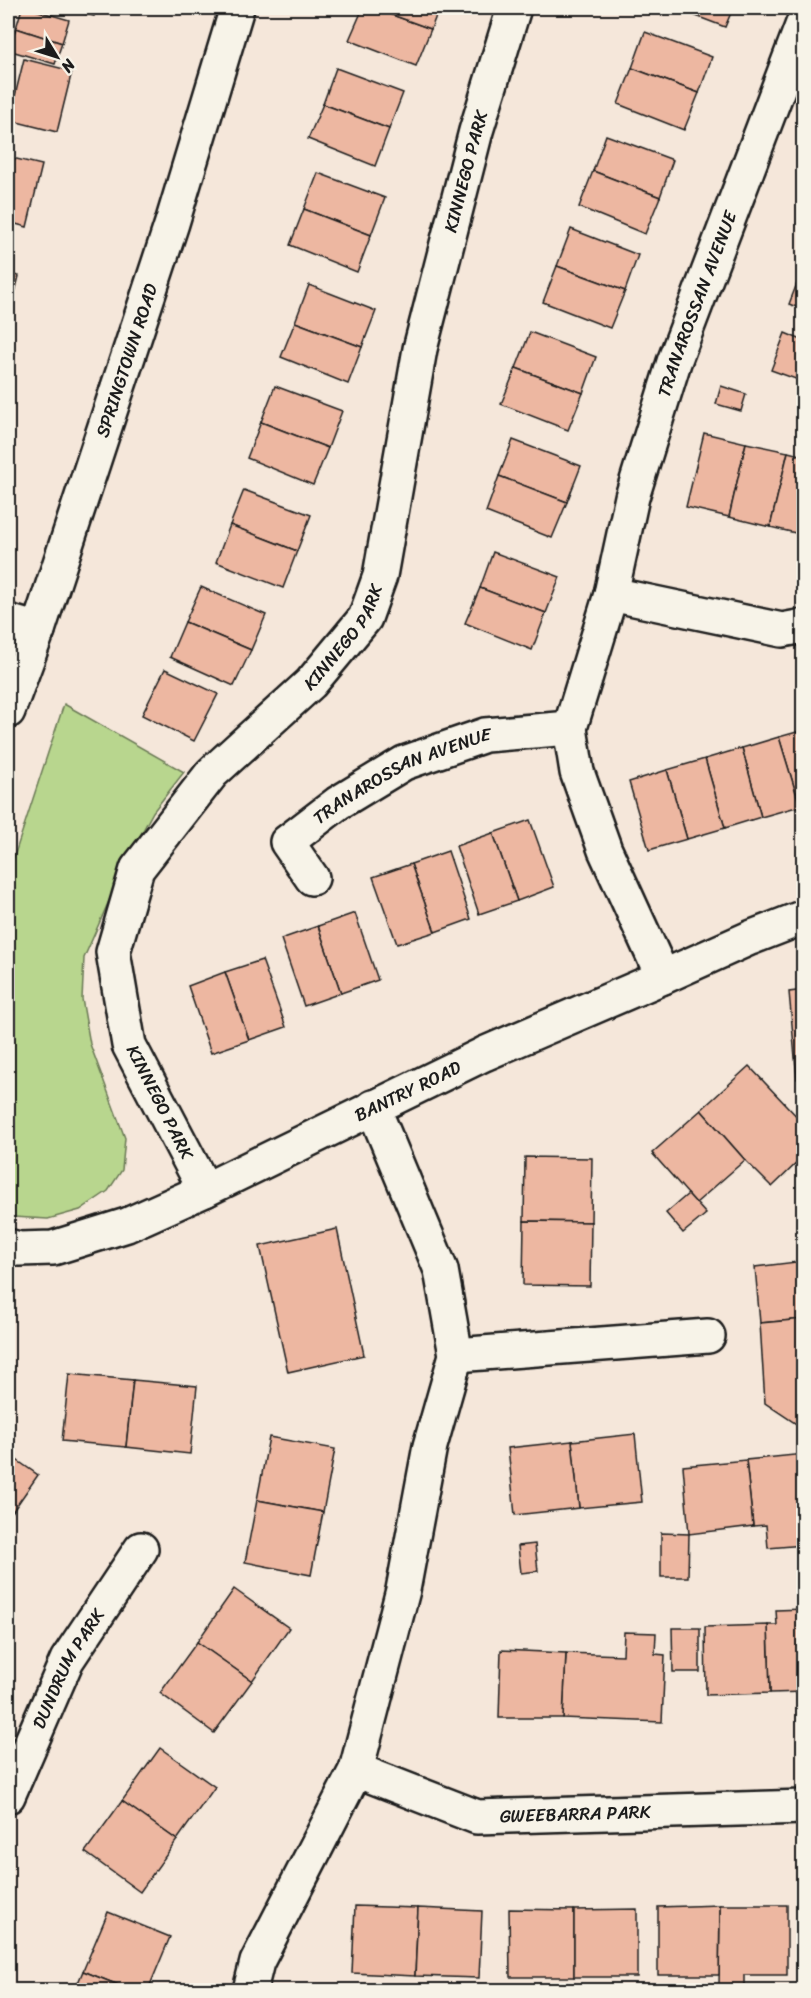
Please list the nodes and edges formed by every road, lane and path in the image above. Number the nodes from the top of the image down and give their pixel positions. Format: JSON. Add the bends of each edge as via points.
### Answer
{"nodes":[{"id":1,"x":237,"y":8,"type":"edge"},
{"id":2,"x":514,"y":8,"type":"edge"},
{"id":3,"x":804,"y":21,"type":"edge"},
{"id":4,"x":611,"y":594,"type":"junction"},
{"id":5,"x":22,"y":625,"type":"edge"},
{"id":6,"x":804,"y":626,"type":"edge"},
{"id":7,"x":8,"y":711,"type":"edge"},
{"id":8,"x":570,"y":728,"type":"junction"},
{"id":9,"x":312,"y":878,"type":"dead end"},
{"id":10,"x":804,"y":917,"type":"edge"},
{"id":11,"x":663,"y":977,"type":"junction"},
{"id":12,"x":373,"y":1107,"type":"junction"},
{"id":13,"x":205,"y":1190,"type":"junction"},
{"id":14,"x":8,"y":1246,"type":"edge"},
{"id":15,"x":708,"y":1336,"type":"dead end"},
{"id":16,"x":456,"y":1355,"type":"junction"},
{"id":17,"x":141,"y":1549,"type":"dead end"},
{"id":18,"x":356,"y":1770,"type":"junction"},
{"id":19,"x":8,"y":1796,"type":"edge"},
{"id":20,"x":804,"y":1807,"type":"edge"},
{"id":21,"x":250,"y":1990,"type":"edge"}],
"edges":[{"from":1,"to":5,"type":"street","name":"SPRINGTOWN ROAD","via":[[172,223]]},
{"from":2,"to":13,"type":"street","name":"KINNEGO PARK","via":[[476,131],[420,349],[380,576],[365,618],[311,683],[212,773],[137,869],[113,952],[129,1045]]},
{"from":3,"to":4,"type":"street","name":"TRANAROSSAN AVENUE","via":[[674,362],[632,497]]},
{"from":4,"to":6,"type":"street","via":[[782,630]]},
{"from":4,"to":8,"type":"street","name":"TRANAROSSAN AVENUE"},
{"from":5,"to":7,"type":"street","name":"SPRINGTOWN ROAD"},
{"from":8,"to":9,"type":"street","name":"TRANAROSSAN AVENUE","via":[[485,735],[404,763],[338,803],[287,842]]},
{"from":8,"to":11,"type":"street","name":"TRANAROSSAN AVENUE","via":[[577,772],[605,850]]},
{"from":10,"to":11,"type":"street","name":"BANTRY ROAD"},
{"from":11,"to":12,"type":"street","name":"BANTRY ROAD"},
{"from":12,"to":13,"type":"street","name":"BANTRY ROAD"},
{"from":12,"to":16,"type":"street","via":[[441,1270]]},
{"from":13,"to":14,"type":"street","name":"BANTRY ROAD","via":[[127,1225],[53,1248]]},
{"from":15,"to":16,"type":"street"},
{"from":16,"to":18,"type":"street","via":[[430,1446],[403,1590]]},
{"from":17,"to":19,"type":"street","name":"DUNDRUM PARK","via":[[67,1660]]},
{"from":18,"to":20,"type":"street","name":"GWEEBARRA PARK","via":[[477,1817]]},
{"from":18,"to":21,"type":"street","via":[[257,1962]]}]}
